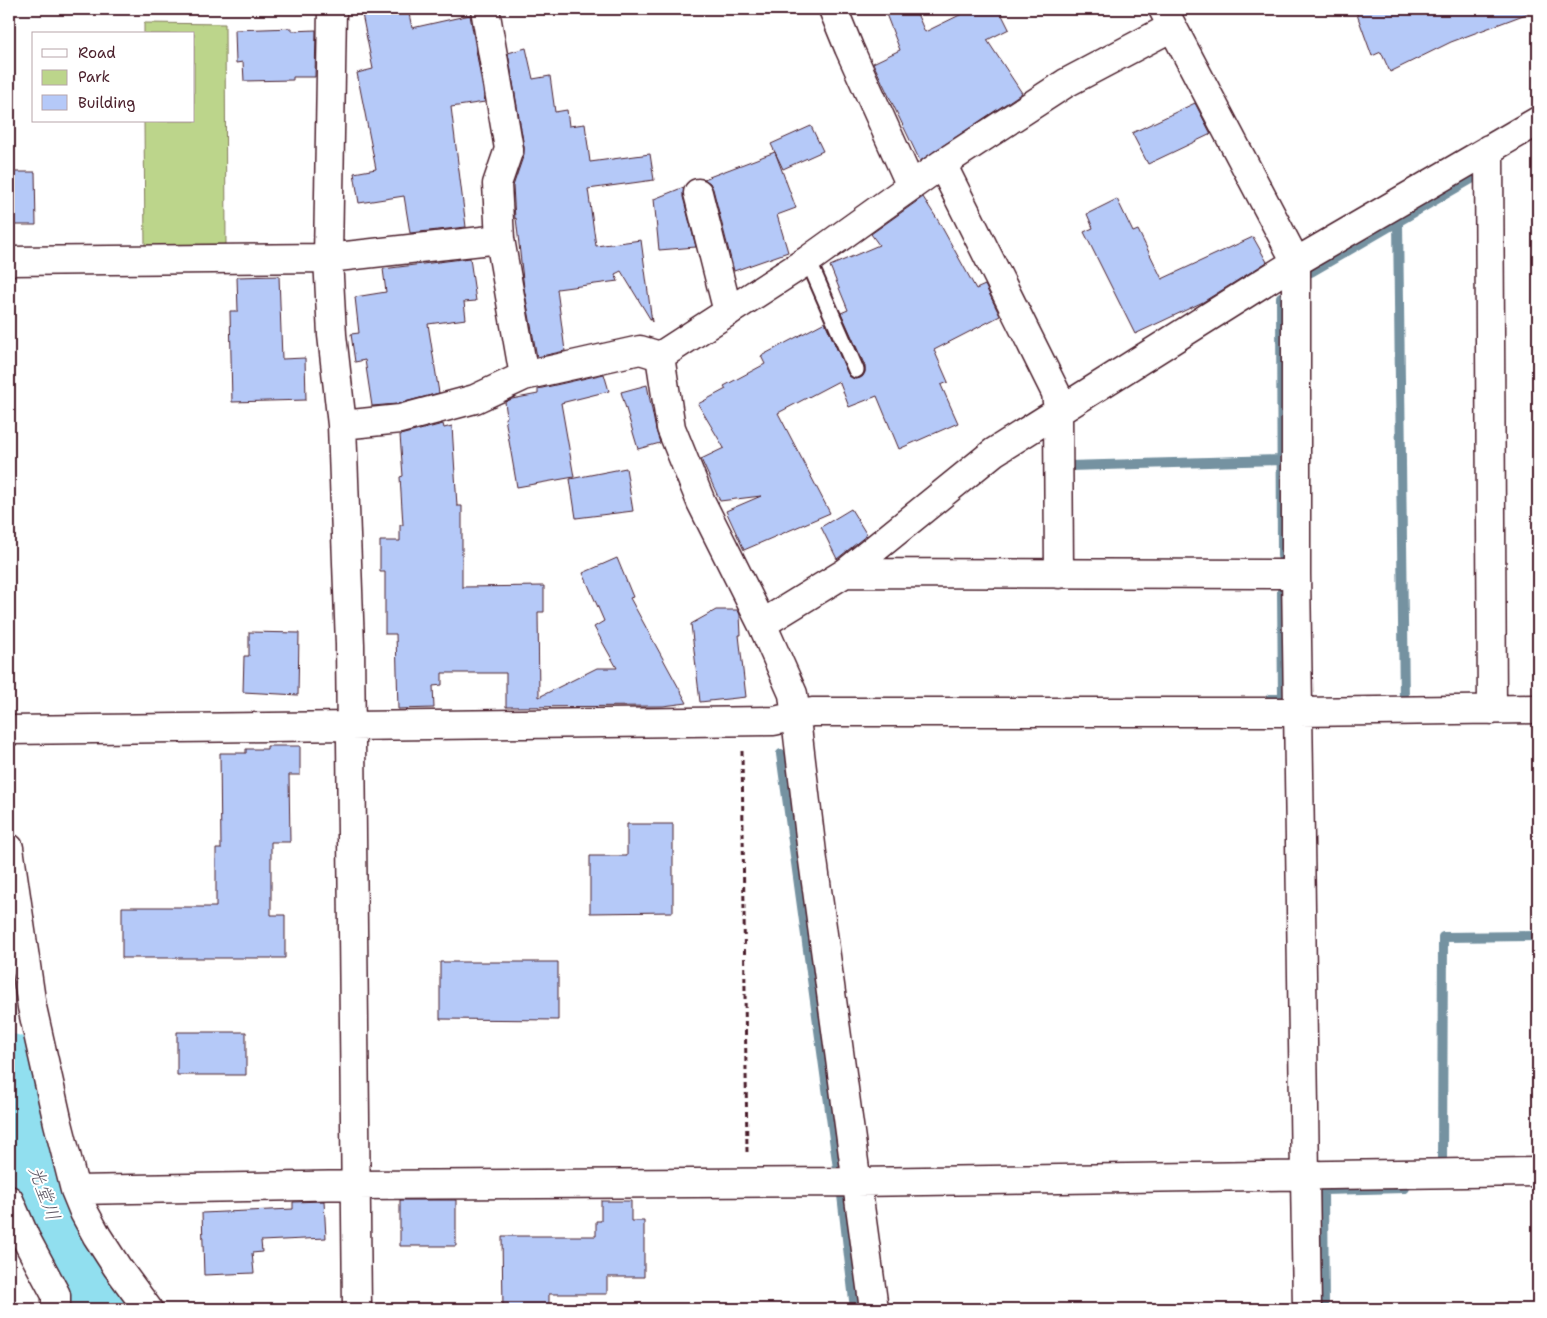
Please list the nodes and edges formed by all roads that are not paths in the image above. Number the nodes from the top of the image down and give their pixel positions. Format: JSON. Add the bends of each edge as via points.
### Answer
{"nodes":[{"id":1,"x":332,"y":9,"type":"edge"},
{"id":2,"x":485,"y":9,"type":"edge"},
{"id":3,"x":833,"y":9,"type":"edge"},
{"id":4,"x":1168,"y":18,"type":"edge"},
{"id":5,"x":1538,"y":121,"type":"edge"},
{"id":6,"x":1489,"y":149,"type":"junction"},
{"id":7,"x":942,"y":164,"type":"junction"},
{"id":8,"x":911,"y":186,"type":"junction"},
{"id":9,"x":698,"y":192,"type":"dead end"},
{"id":10,"x":500,"y":239,"type":"junction"},
{"id":11,"x":328,"y":258,"type":"junction"},
{"id":12,"x":808,"y":260,"type":"junction"},
{"id":13,"x":9,"y":261,"type":"edge"},
{"id":14,"x":1296,"y":262,"type":"junction"},
{"id":15,"x":728,"y":312,"type":"junction"},
{"id":16,"x":660,"y":356,"type":"junction"},
{"id":17,"x":856,"y":370,"type":"dead end"},
{"id":18,"x":524,"y":376,"type":"junction"},
{"id":19,"x":1058,"y":411,"type":"junction"},
{"id":20,"x":342,"y":425,"type":"junction"},
{"id":21,"x":845,"y":572,"type":"junction"},
{"id":22,"x":1059,"y":574,"type":"junction"},
{"id":23,"x":1296,"y":574,"type":"junction"},
{"id":24,"x":762,"y":624,"type":"junction"},
{"id":25,"x":1538,"y":709,"type":"edge"},
{"id":26,"x":1492,"y":710,"type":"junction"},
{"id":27,"x":1299,"y":712,"type":"junction"},
{"id":28,"x":796,"y":716,"type":"junction"},
{"id":29,"x":352,"y":727,"type":"junction"},
{"id":30,"x":9,"y":730,"type":"edge"},
{"id":31,"x":9,"y":848,"type":"edge"},
{"id":32,"x":1538,"y":1172,"type":"edge"},
{"id":33,"x":1306,"y":1175,"type":"junction"},
{"id":34,"x":857,"y":1182,"type":"junction"},
{"id":35,"x":356,"y":1185,"type":"junction"},
{"id":36,"x":76,"y":1190,"type":"junction"},
{"id":37,"x":9,"y":1200,"type":"edge"},
{"id":38,"x":60,"y":1305,"type":"edge"},
{"id":39,"x":148,"y":1309,"type":"edge"},
{"id":40,"x":357,"y":1309,"type":"edge"},
{"id":41,"x":874,"y":1309,"type":"edge"},
{"id":42,"x":1307,"y":1309,"type":"edge"}],
"edges":[{"from":1,"to":11,"type":"street"},
{"from":2,"to":10,"type":"street","via":[[509,149],[498,184]]},
{"from":3,"to":8,"type":"street"},
{"from":4,"to":7,"type":"street"},
{"from":4,"to":14,"type":"street"},
{"from":5,"to":6,"type":"street"},
{"from":6,"to":14,"type":"street"},
{"from":6,"to":26,"type":"street"},
{"from":7,"to":8,"type":"street"},
{"from":7,"to":19,"type":"street","via":[[1056,393]]},
{"from":8,"to":12,"type":"street"},
{"from":9,"to":15,"type":"street"},
{"from":10,"to":11,"type":"street"},
{"from":10,"to":18,"type":"street"},
{"from":11,"to":13,"type":"street"},
{"from":11,"to":20,"type":"street"},
{"from":12,"to":15,"type":"street"},
{"from":12,"to":17,"type":"lane"},
{"from":14,"to":19,"type":"street"},
{"from":14,"to":23,"type":"street"},
{"from":15,"to":16,"type":"street"},
{"from":16,"to":18,"type":"street","via":[[640,350]]},
{"from":16,"to":24,"type":"street","via":[[671,428],[701,502]]},
{"from":18,"to":20,"type":"street","via":[[475,399],[400,419]]},
{"from":19,"to":21,"type":"street","via":[[994,452]]},
{"from":19,"to":22,"type":"street"},
{"from":20,"to":29,"type":"street"},
{"from":21,"to":22,"type":"street"},
{"from":21,"to":24,"type":"street"},
{"from":22,"to":23,"type":"street"},
{"from":23,"to":27,"type":"street"},
{"from":24,"to":28,"type":"street","via":[[793,694]]},
{"from":25,"to":26,"type":"street"},
{"from":26,"to":27,"type":"street"},
{"from":27,"to":28,"type":"street","via":[[812,712]]},
{"from":27,"to":33,"type":"street"},
{"from":28,"to":29,"type":"street","via":[[774,721]]},
{"from":28,"to":34,"type":"street"},
{"from":29,"to":30,"type":"street"},
{"from":29,"to":35,"type":"street"},
{"from":31,"to":36,"type":"street","via":[[32,1007]]},
{"from":32,"to":33,"type":"street"},
{"from":33,"to":34,"type":"street"},
{"from":33,"to":42,"type":"street"},
{"from":34,"to":35,"type":"street"},
{"from":34,"to":41,"type":"street"},
{"from":35,"to":36,"type":"street"},
{"from":35,"to":40,"type":"street"},
{"from":36,"to":39,"type":"street","via":[[97,1236]]},
{"from":37,"to":38,"type":"street"}]}
